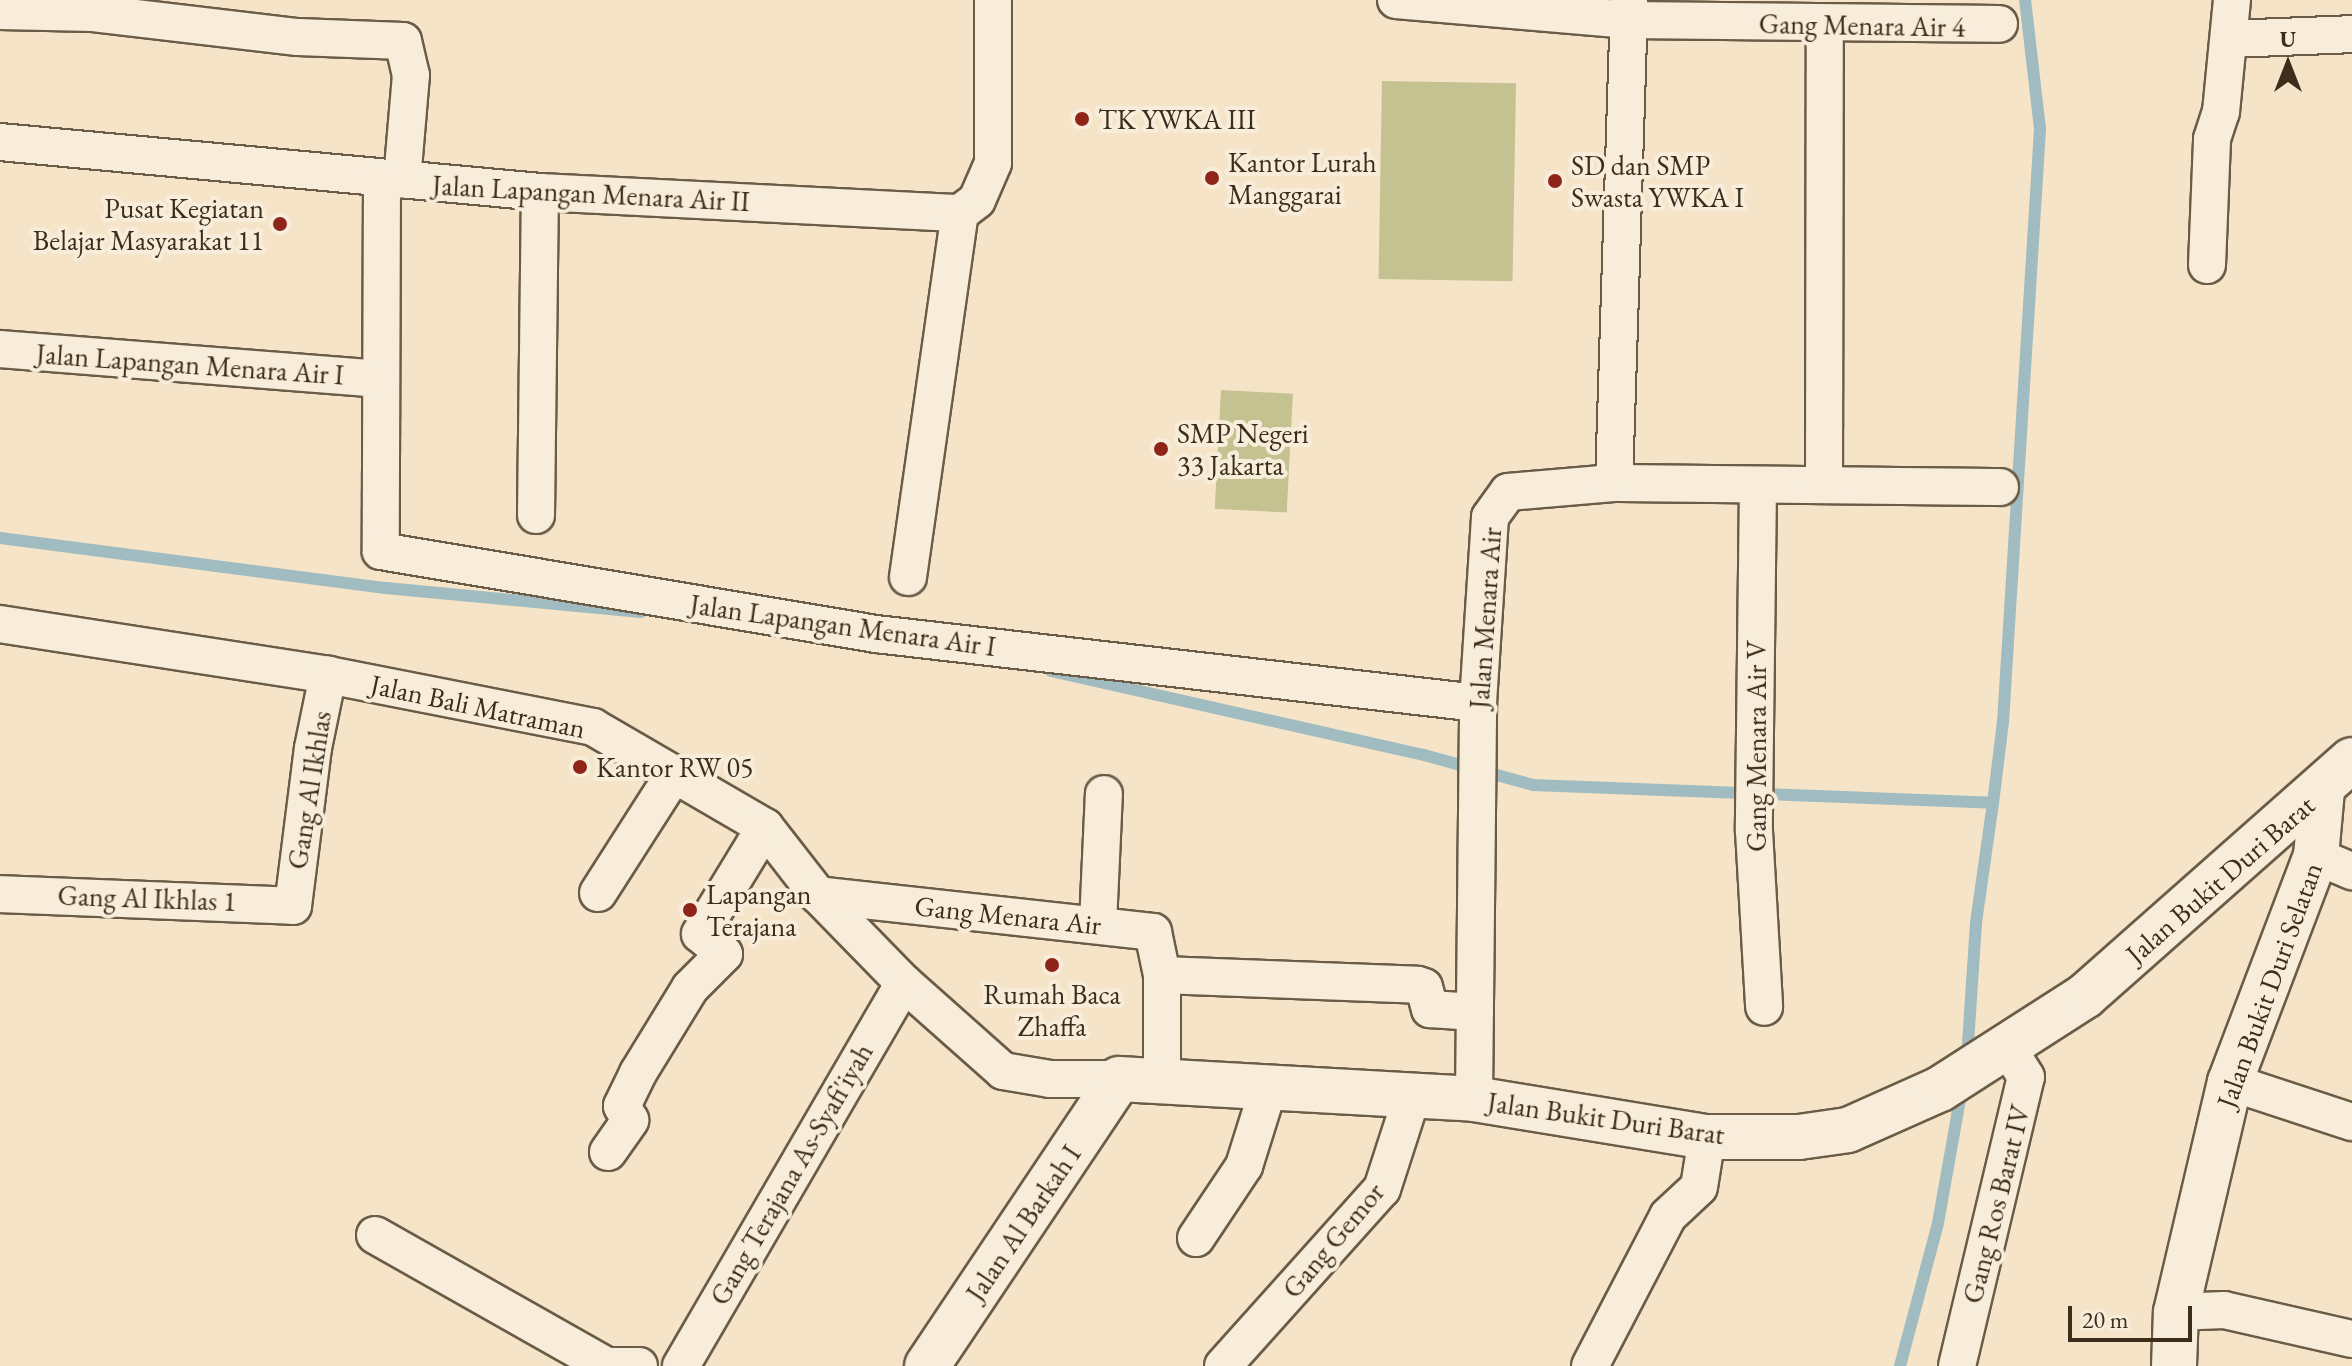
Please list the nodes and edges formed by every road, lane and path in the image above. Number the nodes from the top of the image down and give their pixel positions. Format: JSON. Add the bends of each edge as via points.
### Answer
{"nodes":[{"id":1,"x":993,"y":0,"type":"edge"},
{"id":2,"x":1396,"y":0,"type":"edge"},
{"id":3,"x":2232,"y":0,"type":"edge"},
{"id":4,"x":1629,"y":10,"type":"edge"},
{"id":5,"x":0,"y":11,"type":"edge"},
{"id":6,"x":1999,"y":24,"type":"dead end"},
{"id":7,"x":1825,"y":26,"type":"junction"},
{"id":8,"x":2352,"y":34,"type":"edge"},
{"id":9,"x":2230,"y":39,"type":"junction"},
{"id":10,"x":0,"y":142,"type":"edge"},
{"id":11,"x":392,"y":179,"type":"junction"},
{"id":12,"x":540,"y":192,"type":"junction"},
{"id":13,"x":960,"y":213,"type":"junction"},
{"id":14,"x":2207,"y":265,"type":"dead end"},
{"id":15,"x":0,"y":349,"type":"edge"},
{"id":16,"x":379,"y":379,"type":"junction"},
{"id":17,"x":1614,"y":483,"type":"junction"},
{"id":18,"x":1824,"y":485,"type":"junction"},
{"id":19,"x":1758,"y":486,"type":"junction"},
{"id":20,"x":2000,"y":487,"type":"dead end"},
{"id":21,"x":536,"y":515,"type":"dead end"},
{"id":22,"x":908,"y":577,"type":"dead end"},
{"id":23,"x":0,"y":624,"type":"edge"},
{"id":24,"x":328,"y":675,"type":"junction"},
{"id":25,"x":1478,"y":703,"type":"junction"},
{"id":26,"x":2352,"y":760,"type":"edge"},
{"id":27,"x":674,"y":774,"type":"junction"},
{"id":28,"x":2322,"y":790,"type":"junction"},
{"id":29,"x":1104,"y":794,"type":"dead end"},
{"id":30,"x":765,"y":827,"type":"junction"},
{"id":31,"x":2334,"y":863,"type":"edge"},
{"id":32,"x":598,"y":893,"type":"dead end"},
{"id":33,"x":0,"y":894,"type":"edge"},
{"id":34,"x":818,"y":895,"type":"junction"},
{"id":35,"x":293,"y":906,"type":"joint"},
{"id":36,"x":1098,"y":924,"type":"junction"},
{"id":37,"x":1162,"y":975,"type":"junction"},
{"id":38,"x":904,"y":983,"type":"junction"},
{"id":39,"x":1764,"y":1007,"type":"dead end"},
{"id":40,"x":1475,"y":1012,"type":"junction"},
{"id":41,"x":2006,"y":1046,"type":"junction"},
{"id":42,"x":1119,"y":1079,"type":"junction"},
{"id":43,"x":1162,"y":1079,"type":"junction"},
{"id":44,"x":2230,"y":1082,"type":"junction"},
{"id":45,"x":1269,"y":1086,"type":"junction"},
{"id":46,"x":1412,"y":1096,"type":"junction"},
{"id":47,"x":1474,"y":1099,"type":"junction"},
{"id":48,"x":2352,"y":1122,"type":"edge"},
{"id":49,"x":1707,"y":1137,"type":"junction"},
{"id":50,"x":608,"y":1152,"type":"dead end"},
{"id":51,"x":375,"y":1235,"type":"dead end"},
{"id":52,"x":1196,"y":1238,"type":"dead end"},
{"id":53,"x":2176,"y":1312,"type":"junction"},
{"id":54,"x":2352,"y":1339,"type":"edge"},
{"id":55,"x":608,"y":1366,"type":"edge"},
{"id":56,"x":639,"y":1366,"type":"edge"},
{"id":57,"x":681,"y":1366,"type":"edge"},
{"id":58,"x":927,"y":1366,"type":"edge"},
{"id":59,"x":1223,"y":1366,"type":"edge"},
{"id":60,"x":1590,"y":1366,"type":"edge"},
{"id":61,"x":1957,"y":1366,"type":"edge"},
{"id":62,"x":2174,"y":1366,"type":"edge"}],
"edges":[{"from":1,"to":13,"type":"street","via":[[993,163],[977,200]]},
{"from":2,"to":4,"type":"street"},
{"from":3,"to":9,"type":"street"},
{"from":4,"to":7,"type":"street","name":"Gang Menara Air 4"},
{"from":4,"to":17,"type":"street"},
{"from":5,"to":11,"type":"street","name":"Jalan Lapangan Menara Air I","via":[[93,13],[298,37],[403,41],[411,75]]},
{"from":6,"to":7,"type":"street","name":"Gang Menara Air 4"},
{"from":7,"to":18,"type":"street"},
{"from":8,"to":9,"type":"street"},
{"from":9,"to":14,"type":"street","via":[[2212,139]]},
{"from":10,"to":11,"type":"street","name":"Jalan Lapangan Menara Air II"},
{"from":11,"to":12,"type":"street","name":"Jalan Lapangan Menara Air II"},
{"from":11,"to":16,"type":"street","name":"Jalan Lapangan Menara Air I"},
{"from":12,"to":13,"type":"street","name":"Jalan Lapangan Menara Air II"},
{"from":12,"to":21,"type":"street"},
{"from":13,"to":22,"type":"street"},
{"from":15,"to":16,"type":"street","name":"Jalan Lapangan Menara Air I"},
{"from":16,"to":25,"type":"street","name":"Jalan Lapangan Menara Air I","via":[[381,551],[876,634]]},
{"from":17,"to":19,"type":"street"},
{"from":17,"to":25,"type":"street","name":"Jalan Menara Air","via":[[1508,492],[1498,502],[1487,537]]},
{"from":18,"to":19,"type":"street"},
{"from":18,"to":20,"type":"street"},
{"from":19,"to":39,"type":"street","name":"Gang Menara Air V","via":[[1754,813]]},
{"from":23,"to":24,"type":"street","name":"Jalan Bali Matraman"},
{"from":24,"to":27,"type":"street","name":"Jalan Bali Matraman","via":[[593,727]]},
{"from":24,"to":35,"type":"street","name":"Gang Al Ikhlas"},
{"from":25,"to":40,"type":"street","name":"Jalan Menara Air"},
{"from":26,"to":28,"type":"street","name":"Jalan Bukit Duri Barat"},
{"from":27,"to":30,"type":"street","name":"Jalan Bali Matraman"},
{"from":27,"to":32,"type":"street"},
{"from":28,"to":31,"type":"street","name":"Jalan Bukit Duri Selatan"},
{"from":28,"to":41,"type":"street","name":"Jalan Bukit Duri Barat","via":[[2085,996]]},
{"from":29,"to":36,"type":"street"},
{"from":30,"to":34,"type":"street","name":"Jalan Bali Matraman"},
{"from":30,"to":50,"type":"street","via":[[700,934],[724,954],[690,988],[638,1073],[622,1106],[630,1120]]},
{"from":31,"to":44,"type":"street","name":"Jalan Bukit Duri Selatan"},
{"from":33,"to":35,"type":"street","name":"Gang Al Ikhlas 1"},
{"from":34,"to":36,"type":"street","name":"Gang Menara Air"},
{"from":34,"to":38,"type":"street","name":"Jalan Bali Matraman"},
{"from":36,"to":37,"type":"street","name":"Gang Menara Air","via":[[1153,932]]},
{"from":37,"to":40,"type":"street","via":[[1418,985],[1424,987],[1430,1009]]},
{"from":37,"to":43,"type":"street","name":"Gang Menara Air"},
{"from":38,"to":42,"type":"street","name":"Jalan Bali Matraman","via":[[1003,1071],[1050,1079]]},
{"from":38,"to":57,"type":"street","name":"Gang Terajana As-Syafi'iyah"},
{"from":40,"to":47,"type":"street","name":"Jalan Menara Air"},
{"from":41,"to":49,"type":"street","name":"Jalan Bukit Duri Barat","via":[[1940,1089],[1848,1130],[1799,1137]]},
{"from":41,"to":61,"type":"street","name":"Gang Ros Barat IV","via":[[2026,1077]]},
{"from":42,"to":43,"type":"street","name":"Jalan Bukit Duri Barat"},
{"from":42,"to":58,"type":"street","name":"Jalan Al Barkah I"},
{"from":43,"to":45,"type":"street","name":"Jalan Bukit Duri Barat"},
{"from":44,"to":48,"type":"street"},
{"from":44,"to":53,"type":"street","name":"Jalan Bukit Duri Selatan"},
{"from":45,"to":46,"type":"street","name":"Jalan Bukit Duri Barat"},
{"from":45,"to":52,"type":"street","via":[[1244,1166]]},
{"from":46,"to":47,"type":"street","name":"Jalan Bukit Duri Barat"},
{"from":46,"to":59,"type":"street","name":"Gang Gemor","via":[[1382,1189]]},
{"from":47,"to":49,"type":"street","name":"Jalan Bukit Duri Barat"},
{"from":49,"to":60,"type":"street","via":[[1699,1187],[1668,1216]]},
{"from":51,"to":55,"type":"street"},
{"from":53,"to":54,"type":"street","via":[[2224,1310]]},
{"from":53,"to":62,"type":"street","name":"Jalan Bukit Duri Selatan"},
{"from":55,"to":56,"type":"street"}]}
